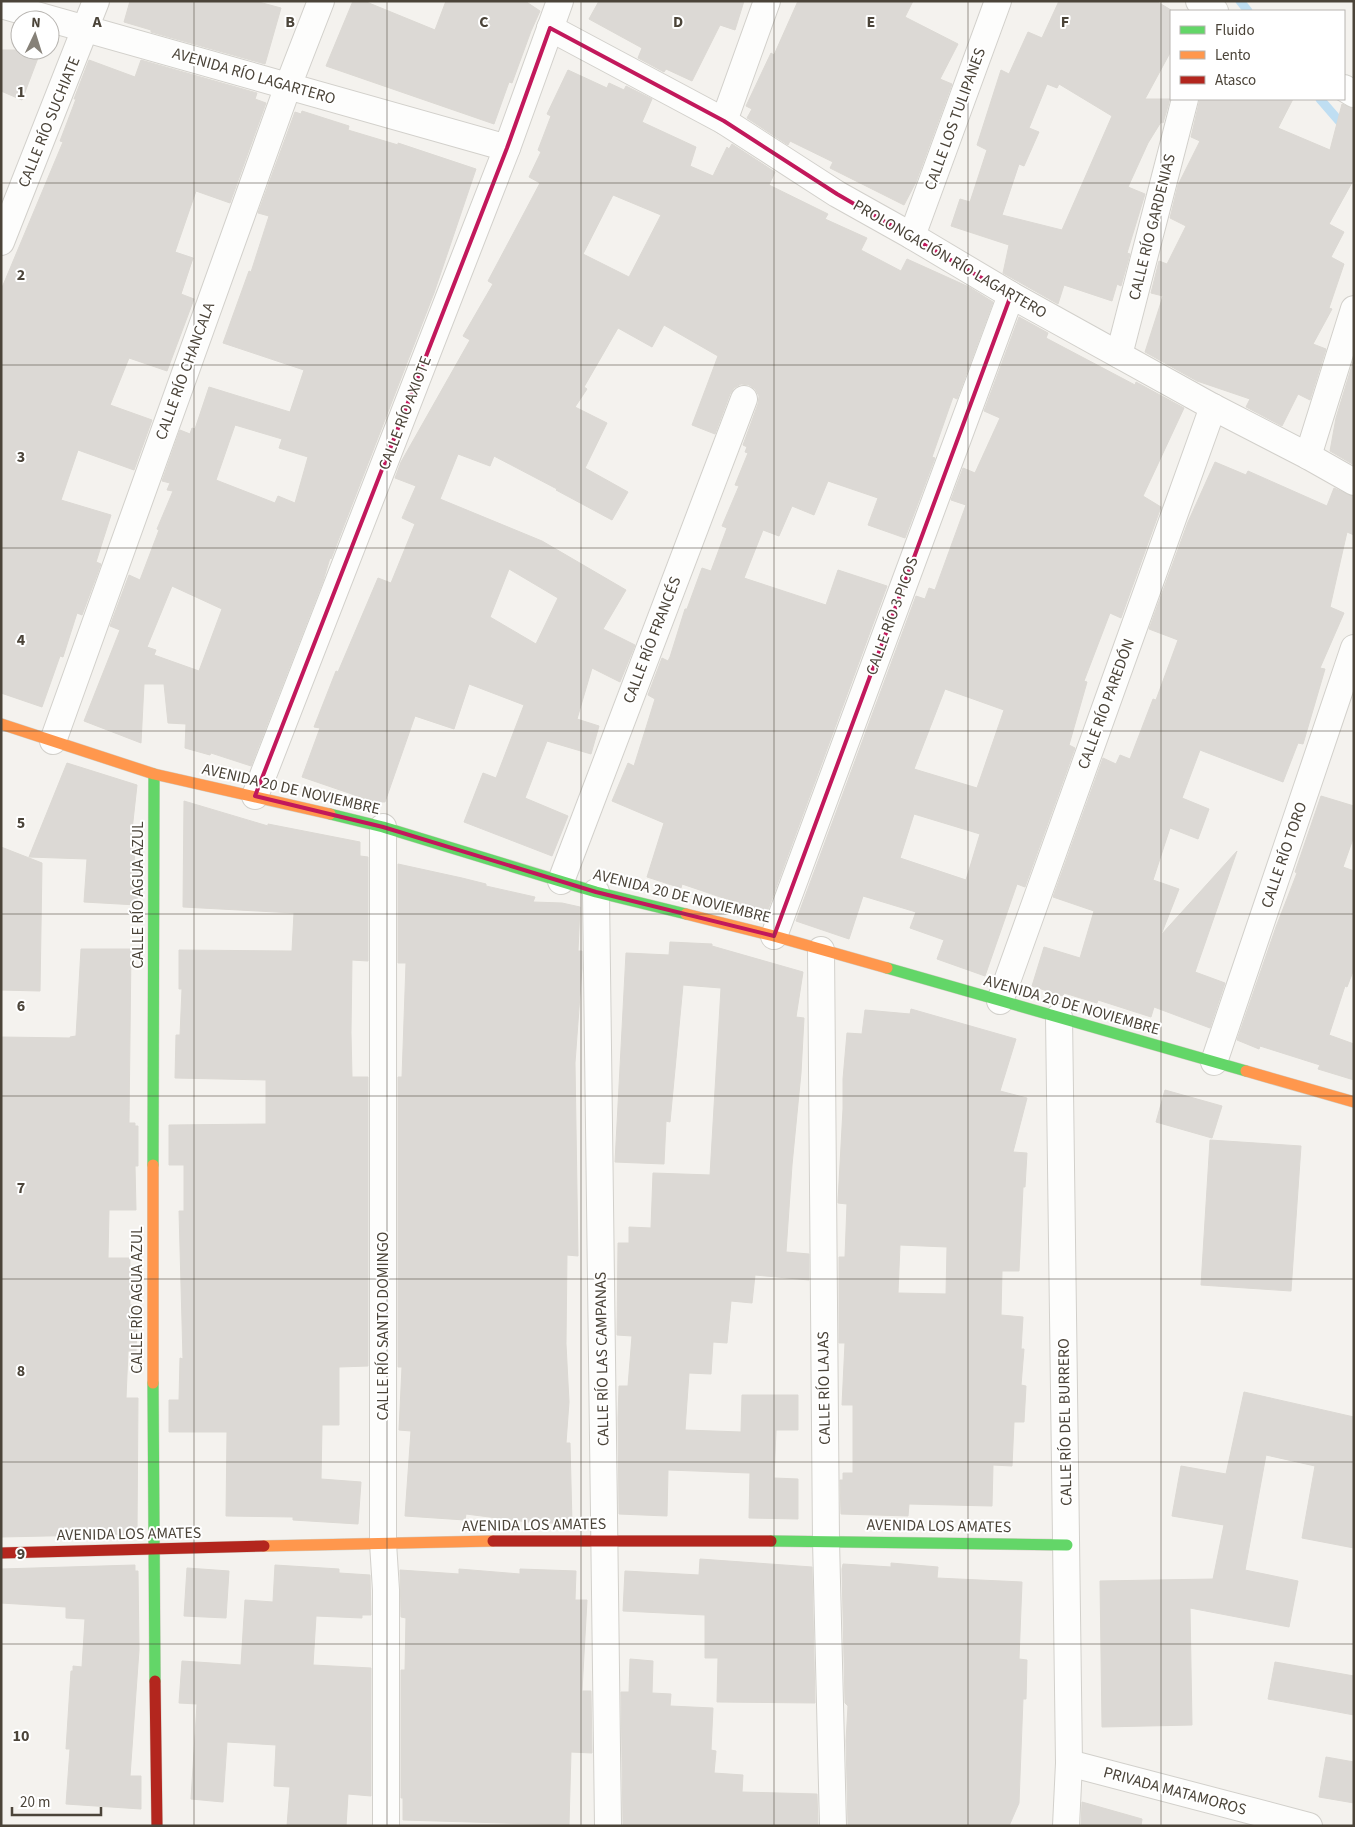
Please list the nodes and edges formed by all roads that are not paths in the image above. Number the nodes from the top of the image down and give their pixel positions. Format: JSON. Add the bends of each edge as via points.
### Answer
{"nodes":[{"id":1,"x":96,"y":1,"type":"edge"},
{"id":2,"x":321,"y":1,"type":"edge"},
{"id":3,"x":560,"y":1,"type":"edge"},
{"id":4,"x":767,"y":1,"type":"edge"},
{"id":5,"x":998,"y":1,"type":"edge"},
{"id":6,"x":1,"y":6,"type":"edge"},
{"id":7,"x":550,"y":28,"type":"junction"},
{"id":8,"x":86,"y":29,"type":"junction"},
{"id":9,"x":288,"y":86,"type":"junction"},
{"id":10,"x":1185,"y":100,"type":"edge"},
{"id":11,"x":724,"y":121,"type":"junction"},
{"id":12,"x":507,"y":148,"type":"junction"},
{"id":13,"x":912,"y":236,"type":"junction"},
{"id":14,"x":1,"y":242,"type":"edge"},
{"id":15,"x":1011,"y":295,"type":"junction"},
{"id":16,"x":1354,"y":309,"type":"edge"},
{"id":17,"x":1119,"y":355,"type":"junction"},
{"id":18,"x":744,"y":399,"type":"dead end"},
{"id":19,"x":1213,"y":407,"type":"junction"},
{"id":20,"x":1308,"y":456,"type":"junction"},
{"id":21,"x":1354,"y":482,"type":"edge"},
{"id":22,"x":1354,"y":648,"type":"edge"},
{"id":23,"x":1,"y":724,"type":"edge"},
{"id":24,"x":53,"y":741,"type":"junction"},
{"id":25,"x":154,"y":774,"type":"junction"},
{"id":26,"x":256,"y":796,"type":"junction"},
{"id":27,"x":383,"y":827,"type":"junction"},
{"id":28,"x":560,"y":881,"type":"junction"},
{"id":29,"x":596,"y":892,"type":"junction"},
{"id":30,"x":774,"y":936,"type":"junction"},
{"id":31,"x":821,"y":950,"type":"junction"},
{"id":32,"x":1000,"y":1001,"type":"junction"},
{"id":33,"x":1060,"y":1017,"type":"junction"},
{"id":34,"x":1214,"y":1062,"type":"junction"},
{"id":35,"x":1354,"y":1102,"type":"edge"},
{"id":36,"x":604,"y":1540,"type":"junction"},
{"id":37,"x":826,"y":1541,"type":"junction"},
{"id":38,"x":383,"y":1543,"type":"junction"},
{"id":39,"x":1067,"y":1545,"type":"junction"},
{"id":40,"x":153,"y":1550,"type":"junction"},
{"id":41,"x":1,"y":1553,"type":"edge"},
{"id":42,"x":1070,"y":1763,"type":"junction"},
{"id":43,"x":157,"y":1826,"type":"edge"},
{"id":44,"x":386,"y":1826,"type":"edge"},
{"id":45,"x":608,"y":1826,"type":"edge"},
{"id":46,"x":833,"y":1826,"type":"edge"},
{"id":47,"x":1066,"y":1826,"type":"edge"},
{"id":48,"x":1309,"y":1826,"type":"edge"}],
"edges":[{"from":1,"to":8,"type":"street","name":"CALLE RÍO SUCHIATE"},
{"from":2,"to":9,"type":"street","name":"CALLE RÍO CHANCALA"},
{"from":3,"to":7,"type":"street","name":"CALLE RÍO AXIOTE"},
{"from":4,"to":11,"type":"street"},
{"from":5,"to":13,"type":"street","name":"CALLE LOS TULIPANES"},
{"from":6,"to":8,"type":"street","name":"AVENIDA RÍO LAGARTERO"},
{"from":7,"to":11,"type":"street","name":"PROLONGACIÓN RÍO LAGARTERO"},
{"from":7,"to":12,"type":"street","name":"CALLE RÍO AXIOTE"},
{"from":8,"to":9,"type":"street","name":"AVENIDA RÍO LAGARTERO"},
{"from":8,"to":14,"type":"street","name":"CALLE RÍO SUCHIATE"},
{"from":9,"to":12,"type":"street","name":"AVENIDA RÍO LAGARTERO"},
{"from":9,"to":24,"type":"street","name":"CALLE RÍO CHANCALA"},
{"from":10,"to":17,"type":"street","name":"CALLE RÍO GARDENIAS"},
{"from":11,"to":13,"type":"street","name":"PROLONGACIÓN RÍO LAGARTERO","via":[[837,194]]},
{"from":12,"to":26,"type":"street","name":"CALLE RÍO AXIOTE"},
{"from":13,"to":15,"type":"street","name":"PROLONGACIÓN RÍO LAGARTERO"},
{"from":15,"to":17,"type":"street","name":"PROLONGACIÓN RÍO LAGARTERO"},
{"from":15,"to":30,"type":"street","name":"CALLE RÍO 3 PICOS"},
{"from":16,"to":20,"type":"street"},
{"from":17,"to":19,"type":"street","name":"PROLONGACIÓN RÍO LAGARTERO"},
{"from":18,"to":28,"type":"street","name":"CALLE RÍO FRANCÉS"},
{"from":19,"to":20,"type":"street","name":"PROLONGACIÓN RÍO LAGARTERO"},
{"from":19,"to":32,"type":"street","name":"CALLE RÍO PAREDÓN"},
{"from":20,"to":21,"type":"street","name":"PROLONGACIÓN RÍO LAGARTERO"},
{"from":22,"to":34,"type":"street","name":"CALLE RÍO TORO"},
{"from":23,"to":24,"type":"street","name":"AVENIDA 20 DE NOVIEMBRE"},
{"from":24,"to":25,"type":"street","name":"AVENIDA 20 DE NOVIEMBRE"},
{"from":25,"to":26,"type":"street","name":"AVENIDA 20 DE NOVIEMBRE"},
{"from":25,"to":40,"type":"street","name":"CALLE RÍO AGUA AZUL"},
{"from":26,"to":27,"type":"street","name":"AVENIDA 20 DE NOVIEMBRE"},
{"from":27,"to":28,"type":"street","name":"AVENIDA 20 DE NOVIEMBRE"},
{"from":27,"to":38,"type":"street","name":"CALLE RÍO SANTO DOMINGO"},
{"from":28,"to":29,"type":"street","name":"AVENIDA 20 DE NOVIEMBRE"},
{"from":29,"to":30,"type":"street","name":"AVENIDA 20 DE NOVIEMBRE"},
{"from":29,"to":36,"type":"street","name":"CALLE RÍO LAS CAMPANAS"},
{"from":30,"to":31,"type":"street","name":"AVENIDA 20 DE NOVIEMBRE"},
{"from":31,"to":32,"type":"street","name":"AVENIDA 20 DE NOVIEMBRE"},
{"from":31,"to":37,"type":"street","name":"CALLE RÍO LAJAS"},
{"from":32,"to":33,"type":"street","name":"AVENIDA 20 DE NOVIEMBRE"},
{"from":33,"to":34,"type":"street","name":"AVENIDA 20 DE NOVIEMBRE"},
{"from":33,"to":39,"type":"street","name":"CALLE RÍO DEL BURRERO"},
{"from":34,"to":35,"type":"street","name":"AVENIDA 20 DE NOVIEMBRE"},
{"from":36,"to":37,"type":"street","name":"AVENIDA LOS AMATES"},
{"from":36,"to":38,"type":"street","name":"AVENIDA LOS AMATES"},
{"from":36,"to":45,"type":"street","name":"CALLE RÍO LAS CAMPANAS"},
{"from":37,"to":39,"type":"street","name":"AVENIDA LOS AMATES"},
{"from":37,"to":46,"type":"street","name":"CALLE RÍO LAJAS"},
{"from":38,"to":40,"type":"street","name":"AVENIDA LOS AMATES"},
{"from":38,"to":44,"type":"street","name":"CALLE RÍO SANTO DOMINGO","via":[[386,1590]]},
{"from":39,"to":42,"type":"street","name":"CALLE RÍO DEL BURRERO"},
{"from":40,"to":41,"type":"street","name":"AVENIDA LOS AMATES"},
{"from":40,"to":43,"type":"street","name":"CALLE RÍO AGUA AZUL"},
{"from":42,"to":47,"type":"street","name":"CALLE RÍO DEL BURRERO"},
{"from":42,"to":48,"type":"street","name":"PRIVADA MATAMOROS"}]}
